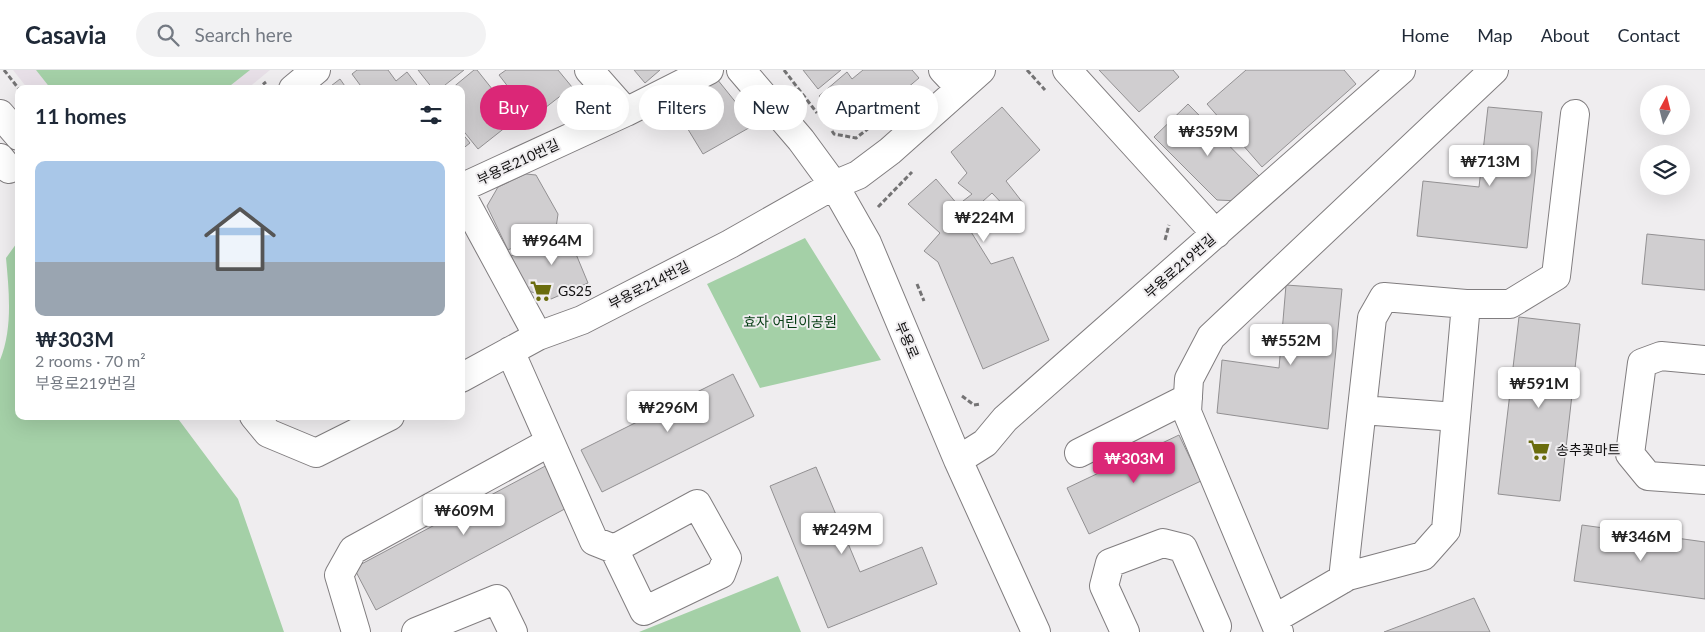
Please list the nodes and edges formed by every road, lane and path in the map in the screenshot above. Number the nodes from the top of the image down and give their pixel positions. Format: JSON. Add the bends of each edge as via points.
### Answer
{"nodes":[{"id":1,"x":4,"y":70,"type":"edge"},
{"id":2,"x":316,"y":70,"type":"edge"},
{"id":3,"x":589,"y":70,"type":"edge"},
{"id":4,"x":709,"y":70,"type":"edge"},
{"id":5,"x":741,"y":70,"type":"edge"},
{"id":6,"x":784,"y":70,"type":"edge"},
{"id":7,"x":981,"y":70,"type":"edge"},
{"id":8,"x":1068,"y":70,"type":"edge"},
{"id":9,"x":1401,"y":70,"type":"edge"},
{"id":10,"x":1494,"y":70,"type":"edge"},
{"id":11,"x":952,"y":79,"type":"edge"},
{"id":12,"x":16,"y":85,"type":"edge"},
{"id":13,"x":298,"y":85,"type":"edge"},
{"id":14,"x":602,"y":85,"type":"edge"},
{"id":15,"x":629,"y":110,"type":"edge"},
{"id":16,"x":817,"y":112,"type":"edge"},
{"id":17,"x":0,"y":114,"type":"edge"},
{"id":18,"x":1575,"y":114,"type":"dead end"},
{"id":19,"x":587,"y":130,"type":"edge"},
{"id":20,"x":831,"y":130,"type":"edge"},
{"id":21,"x":867,"y":130,"type":"edge"},
{"id":22,"x":15,"y":131,"type":"edge"},
{"id":23,"x":914,"y":169,"type":"dead end"},
{"id":24,"x":834,"y":185,"type":"junction"},
{"id":25,"x":465,"y":186,"type":"edge"},
{"id":26,"x":465,"y":201,"type":"edge"},
{"id":27,"x":882,"y":215,"type":"dead end"},
{"id":28,"x":1216,"y":234,"type":"junction"},
{"id":29,"x":916,"y":284,"type":"dead end"},
{"id":30,"x":1466,"y":304,"type":"junction"},
{"id":31,"x":927,"y":310,"type":"dead end"},
{"id":32,"x":538,"y":336,"type":"junction"},
{"id":33,"x":510,"y":351,"type":"junction"},
{"id":34,"x":1705,"y":360,"type":"edge"},
{"id":35,"x":465,"y":376,"type":"edge"},
{"id":36,"x":957,"y":392,"type":"dead end"},
{"id":37,"x":1188,"y":398,"type":"junction"},
{"id":38,"x":983,"y":404,"type":"dead end"},
{"id":39,"x":1362,"y":410,"type":"junction"},
{"id":40,"x":1456,"y":417,"type":"junction"},
{"id":41,"x":257,"y":420,"type":"edge"},
{"id":42,"x":382,"y":420,"type":"edge"},
{"id":43,"x":550,"y":442,"type":"junction"},
{"id":44,"x":1079,"y":453,"type":"dead end"},
{"id":45,"x":958,"y":460,"type":"junction"},
{"id":46,"x":1705,"y":480,"type":"edge"},
{"id":47,"x":614,"y":549,"type":"dead end"},
{"id":48,"x":1343,"y":579,"type":"junction"},
{"id":49,"x":1216,"y":626,"type":"dead end"},
{"id":50,"x":1277,"y":626,"type":"edge"},
{"id":51,"x":356,"y":632,"type":"edge"},
{"id":52,"x":416,"y":632,"type":"edge"},
{"id":53,"x":513,"y":632,"type":"edge"},
{"id":54,"x":1036,"y":632,"type":"edge"},
{"id":55,"x":1125,"y":632,"type":"edge"}],
"edges":[{"from":1,"to":12,"type":"path"},
{"from":2,"to":13,"type":"street"},
{"from":3,"to":14,"type":"street"},
{"from":4,"to":15,"type":"street","name":"부용로210번길"},
{"from":5,"to":24,"type":"street","name":"부용로","via":[[801,140]]},
{"from":6,"to":16,"type":"path"},
{"from":7,"to":11,"type":"street","name":"부용로214번길"},
{"from":8,"to":28,"type":"street"},
{"from":9,"to":28,"type":"street","name":"부용로219번길"},
{"from":10,"to":37,"type":"street","via":[[1211,337],[1189,378]]},
{"from":11,"to":24,"type":"street","name":"부용로214번길","via":[[890,151],[858,175]]},
{"from":17,"to":22,"type":"street"},
{"from":18,"to":30,"type":"street","via":[[1556,276],[1510,304]]},
{"from":19,"to":25,"type":"street","name":"부용로210번길"},
{"from":20,"to":21,"type":"path","via":[[834,134],[856,138]]},
{"from":23,"to":27,"type":"path","via":[[878,206]]},
{"from":24,"to":32,"type":"street","name":"부용로214번길","via":[[730,244],[582,320]]},
{"from":24,"to":45,"type":"street","name":"부용로","via":[[867,243]]},
{"from":26,"to":32,"type":"street"},
{"from":28,"to":45,"type":"street","name":"부용로219번길","via":[[1005,419],[985,443]]},
{"from":29,"to":31,"type":"path"},
{"from":30,"to":39,"type":"street","via":[[1384,297],[1372,318]]},
{"from":30,"to":40,"type":"street"},
{"from":32,"to":33,"type":"street","name":"부용로214번길"},
{"from":33,"to":35,"type":"street","name":"부용로214번길"},
{"from":33,"to":43,"type":"street"},
{"from":34,"to":46,"type":"street","via":[[1661,356],[1642,364],[1630,454],[1648,476]]},
{"from":36,"to":38,"type":"path","via":[[974,405]]},
{"from":37,"to":44,"type":"street"},
{"from":37,"to":50,"type":"street","via":[[1187,412]]},
{"from":39,"to":40,"type":"street"},
{"from":39,"to":48,"type":"street"},
{"from":40,"to":48,"type":"street","via":[[1446,530],[1423,556]]},
{"from":41,"to":42,"type":"street","via":[[268,433],[316,453]]},
{"from":43,"to":47,"type":"street","via":[[594,541]]},
{"from":43,"to":51,"type":"street","via":[[353,550],[339,575]]},
{"from":45,"to":54,"type":"street","name":"부용로"},
{"from":48,"to":50,"type":"street"},
{"from":49,"to":55,"type":"street","via":[[1183,548],[1163,543],[1110,563],[1104,586]]},
{"from":52,"to":53,"type":"street","via":[[497,599]]}]}
